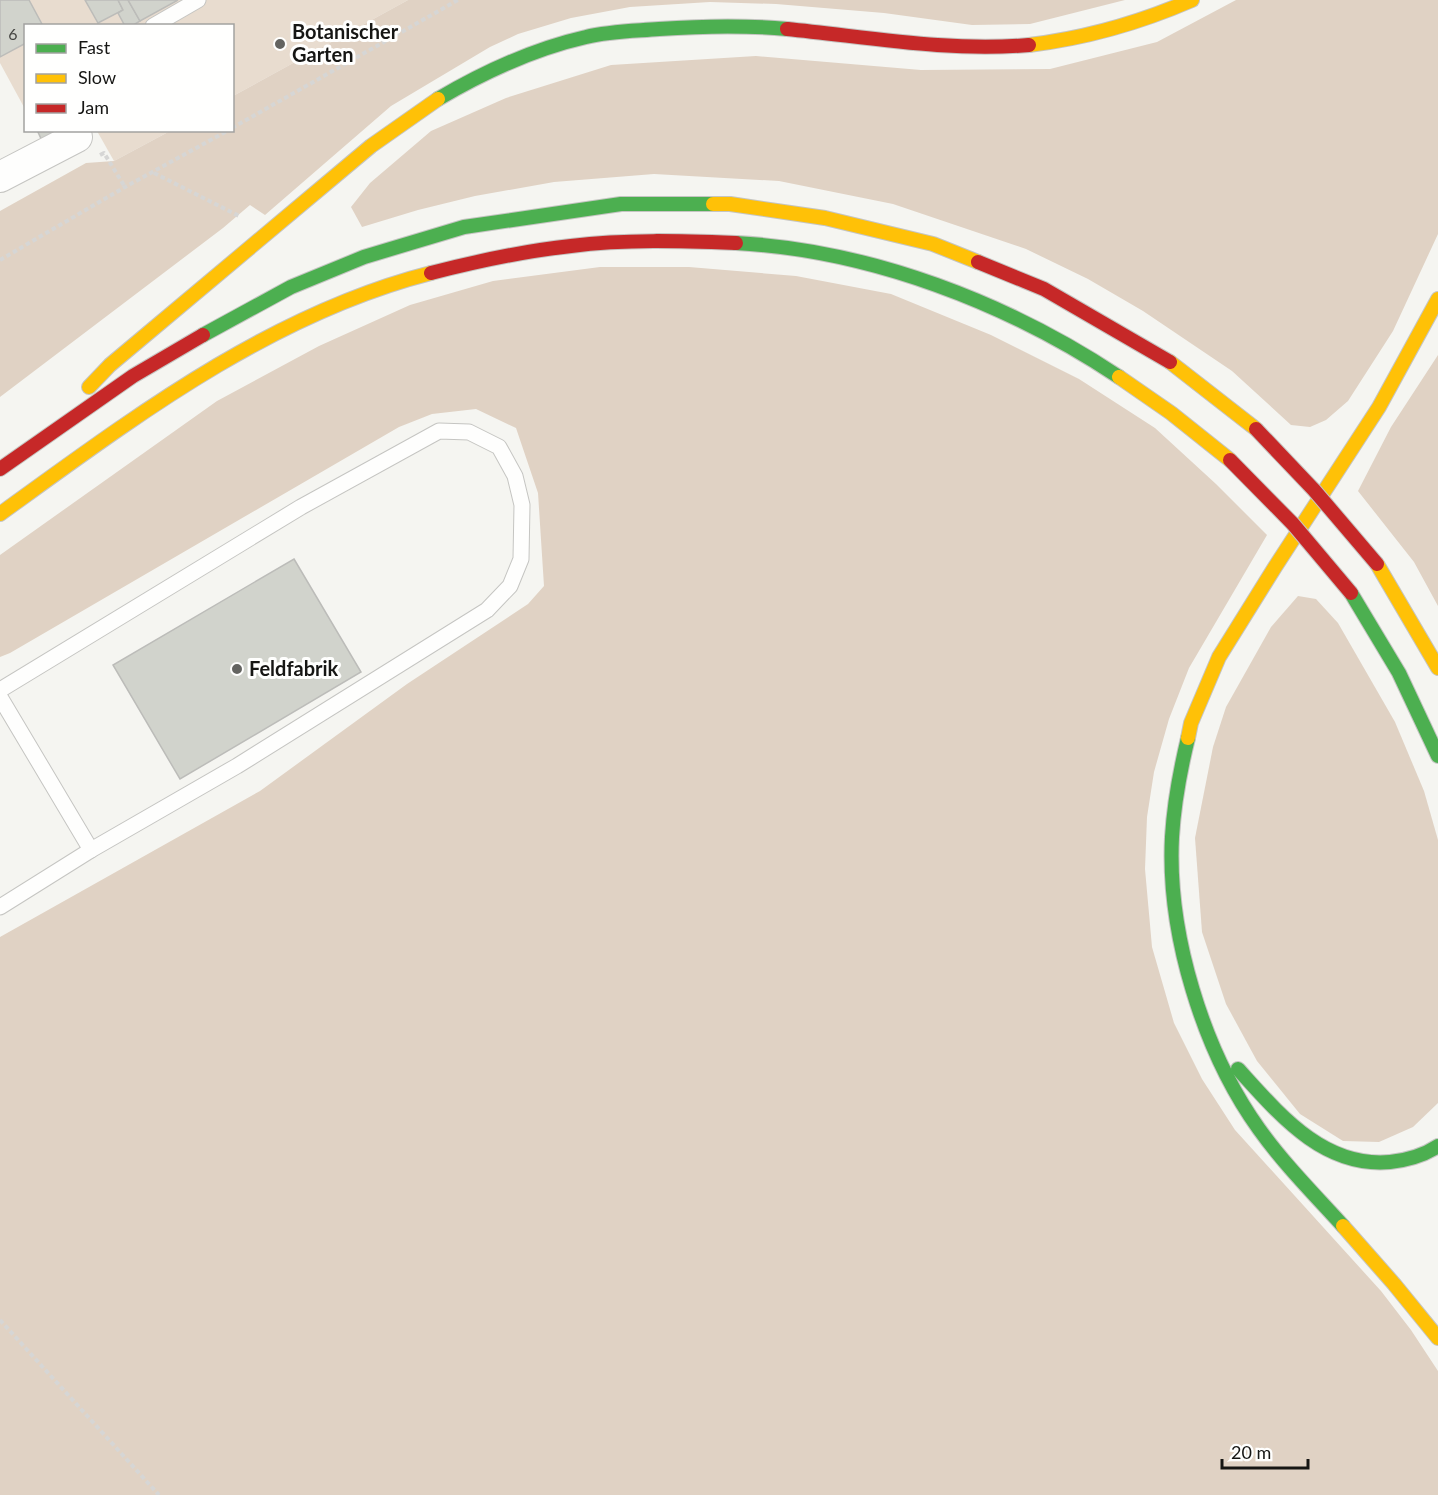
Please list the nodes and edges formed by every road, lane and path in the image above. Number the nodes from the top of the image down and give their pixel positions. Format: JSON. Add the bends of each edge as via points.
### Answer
{"nodes":[{"id":1,"x":198,"y":0,"type":"edge"},
{"id":2,"x":458,"y":0,"type":"edge"},
{"id":3,"x":1192,"y":0,"type":"edge"},
{"id":4,"x":156,"y":24,"type":"edge"},
{"id":5,"x":234,"y":127,"type":"edge"},
{"id":6,"x":226,"y":132,"type":"edge"},
{"id":7,"x":83,"y":134,"type":"edge"},
{"id":8,"x":154,"y":173,"type":"junction"},
{"id":9,"x":0,"y":177,"type":"edge"},
{"id":10,"x":125,"y":187,"type":"junction"},
{"id":11,"x":241,"y":217,"type":"dead end"},
{"id":12,"x":0,"y":260,"type":"edge"},
{"id":13,"x":1438,"y":299,"type":"edge"},
{"id":14,"x":35,"y":444,"type":"junction"},
{"id":15,"x":0,"y":469,"type":"edge"},
{"id":16,"x":0,"y":514,"type":"edge"},
{"id":17,"x":1438,"y":669,"type":"edge"},
{"id":18,"x":0,"y":690,"type":"edge"},
{"id":19,"x":0,"y":697,"type":"edge"},
{"id":20,"x":1438,"y":756,"type":"edge"},
{"id":21,"x":91,"y":850,"type":"junction"},
{"id":22,"x":0,"y":907,"type":"edge"},
{"id":23,"x":1204,"y":1024,"type":"junction"},
{"id":24,"x":1438,"y":1146,"type":"edge"},
{"id":25,"x":0,"y":1320,"type":"edge"},
{"id":26,"x":1438,"y":1338,"type":"edge"},
{"id":27,"x":159,"y":1495,"type":"edge"}],
"edges":[{"from":1,"to":4,"type":"lane"},
{"from":2,"to":5,"type":"path"},
{"from":3,"to":14,"type":"main road","via":[[1147,20],[1068,41],[1021,46],[970,47],[766,27],[707,26],[616,32],[514,61],[436,100],[383,136],[110,365]]},
{"from":6,"to":8,"type":"path"},
{"from":7,"to":9,"type":"street"},
{"from":7,"to":10,"type":"path","via":[[92,159],[104,153]]},
{"from":8,"to":10,"type":"path"},
{"from":8,"to":11,"type":"path"},
{"from":10,"to":12,"type":"path"},
{"from":13,"to":23,"type":"main road","via":[[1372,419],[1277,562],[1214,667],[1187,741],[1171,847],[1175,912],[1186,971]]},
{"from":14,"to":15,"type":"main road"},
{"from":14,"to":17,"type":"main road","bridge":true,"via":[[133,376],[291,287],[364,256],[464,226],[621,204],[730,204],[825,218],[933,244],[1044,289],[1177,366],[1256,429],[1314,490],[1377,564]]},
{"from":16,"to":20,"type":"main road","bridge":true,"via":[[196,377],[336,305],[437,270],[548,248],[636,241],[722,242],[814,252],[901,273],[976,300],[1104,365],[1181,419],[1263,491],[1351,593],[1403,679]]},
{"from":18,"to":21,"type":"lane","via":[[301,507],[439,431],[469,432],[499,447],[515,476],[522,505],[521,559],[510,586],[487,610],[237,766]]},
{"from":19,"to":21,"type":"lane"},
{"from":21,"to":22,"type":"lane"},
{"from":23,"to":24,"type":"main road","via":[[1236,1066],[1296,1129],[1318,1146],[1343,1159],[1368,1164],[1413,1159]]},
{"from":23,"to":26,"type":"main road","via":[[1224,1071],[1254,1122]]},
{"from":25,"to":27,"type":"path"}]}
